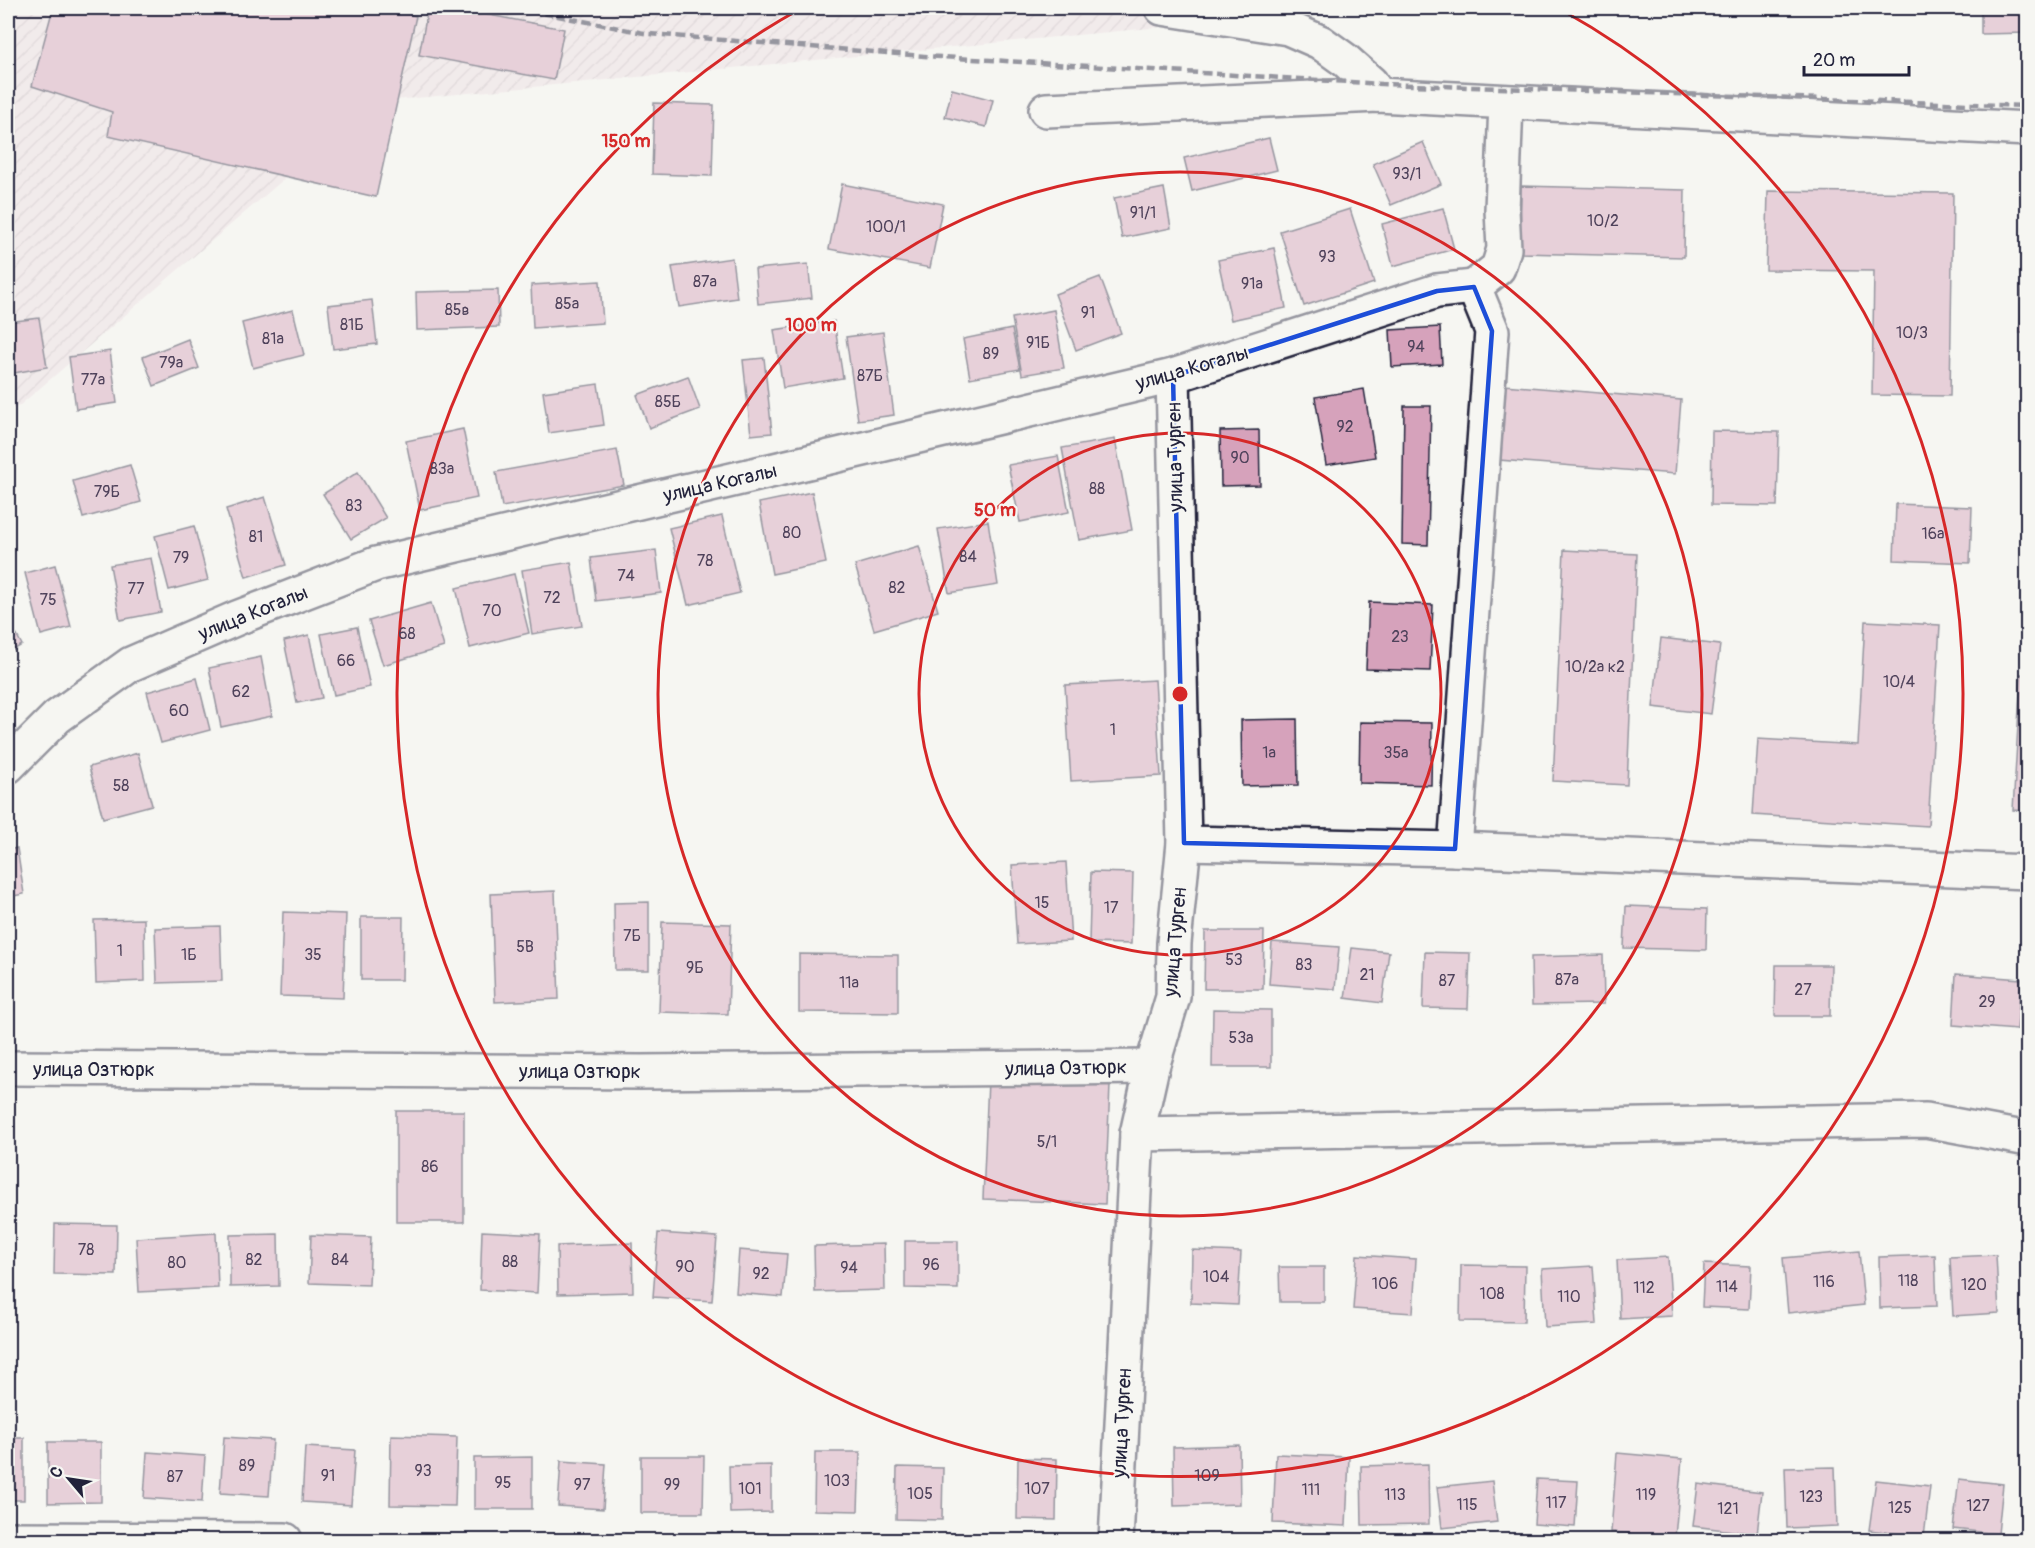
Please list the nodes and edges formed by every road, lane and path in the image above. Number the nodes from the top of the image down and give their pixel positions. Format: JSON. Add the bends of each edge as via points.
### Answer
{"nodes":[{"id":1,"x":1162,"y":8,"type":"edge"},
{"id":2,"x":1378,"y":95,"type":"junction"},
{"id":3,"x":1506,"y":102,"type":"junction"},
{"id":4,"x":1046,"y":110,"type":"dead end"},
{"id":5,"x":2028,"y":129,"type":"edge"},
{"id":6,"x":1474,"y":287,"type":"junction"},
{"id":7,"x":1173,"y":376,"type":"junction"},
{"id":8,"x":8,"y":766,"type":"edge"},
{"id":9,"x":1184,"y":843,"type":"junction"},
{"id":10,"x":1455,"y":849,"type":"junction"},
{"id":11,"x":2028,"y":872,"type":"edge"},
{"id":12,"x":1152,"y":1067,"type":"junction"},
{"id":13,"x":8,"y":1068,"type":"edge"},
{"id":14,"x":1137,"y":1134,"type":"junction"},
{"id":15,"x":2028,"y":1139,"type":"edge"},
{"id":16,"x":8,"y":1539,"type":"edge"},
{"id":17,"x":285,"y":1540,"type":"edge"},
{"id":18,"x":1116,"y":1540,"type":"edge"}],
"edges":[{"from":1,"to":2,"type":"street","via":[[1288,28],[1337,54],[1371,83]]},
{"from":2,"to":3,"type":"street"},
{"from":2,"to":4,"type":"street"},
{"from":3,"to":5,"type":"street"},
{"from":3,"to":6,"type":"street","via":[[1504,249],[1498,268]]},
{"from":6,"to":7,"type":"street","name":"улица Когалы","via":[[1437,291]]},
{"from":6,"to":10,"type":"street","via":[[1492,331]]},
{"from":7,"to":8,"type":"street","name":"улица Когалы","via":[[376,564],[131,664],[57,717]]},
{"from":7,"to":9,"type":"street","name":"улица Турген"},
{"from":9,"to":10,"type":"street"},
{"from":9,"to":12,"type":"street","name":"улица Турген","via":[[1173,997]]},
{"from":10,"to":11,"type":"street"},
{"from":12,"to":13,"type":"street","name":"улица Озтюрк","via":[[641,1072]]},
{"from":12,"to":14,"type":"street","name":"улица Турген"},
{"from":14,"to":15,"type":"street","via":[[1926,1120]]},
{"from":14,"to":18,"type":"street","name":"улица Турген"},
{"from":16,"to":17,"type":"street"}]}
